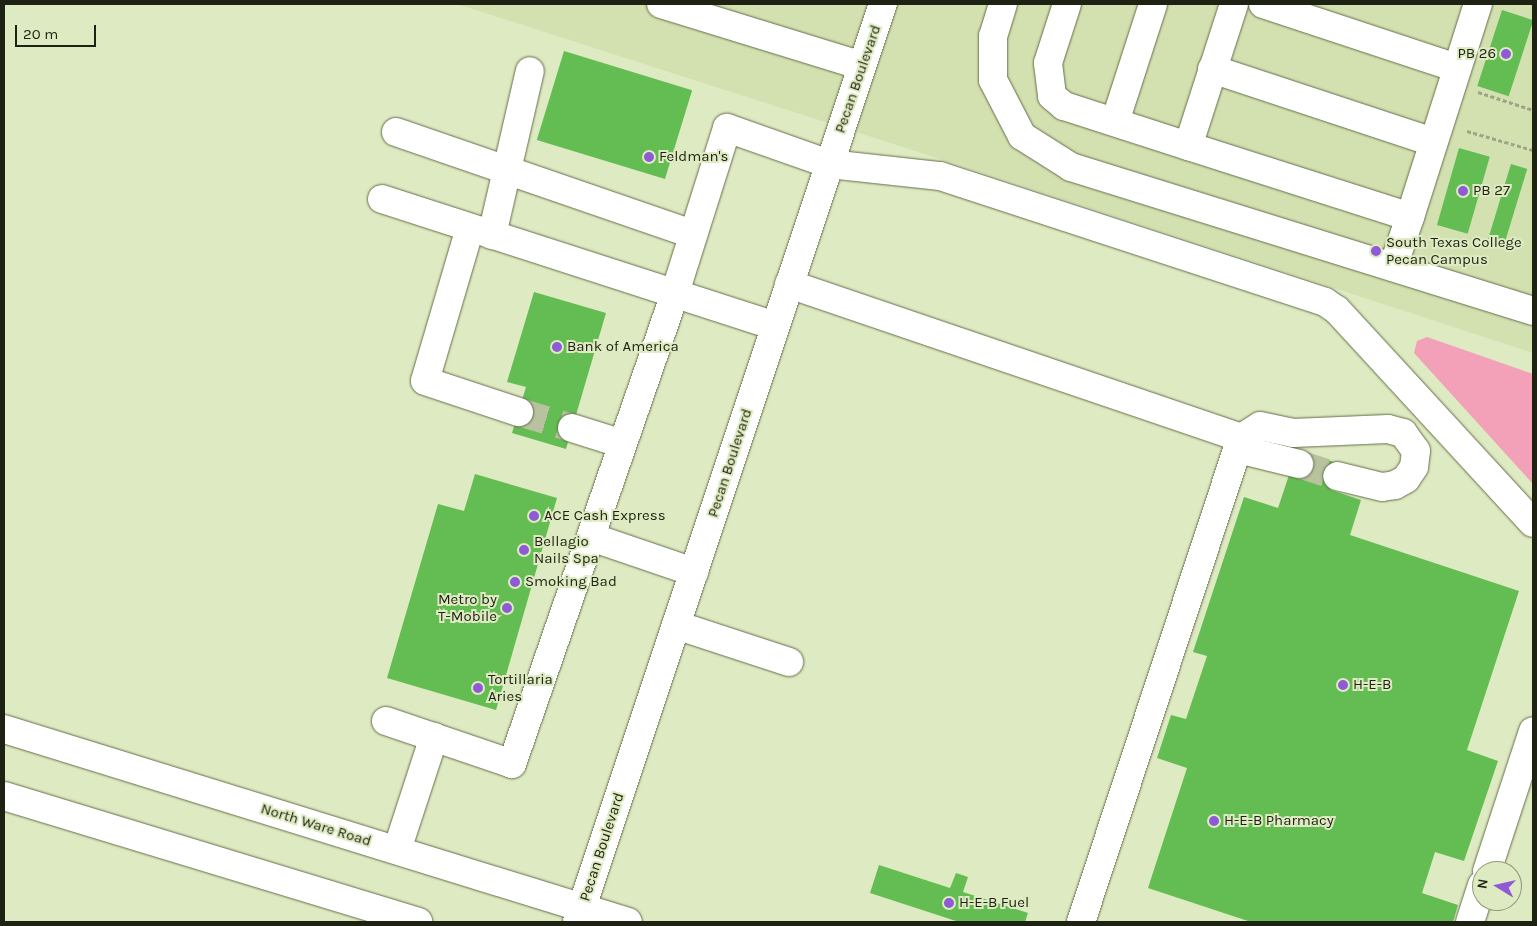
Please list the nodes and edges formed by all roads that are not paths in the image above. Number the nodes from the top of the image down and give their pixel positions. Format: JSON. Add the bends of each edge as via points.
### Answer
{"nodes":[{"id":1,"x":661,"y":4,"type":"edge"},
{"id":2,"x":883,"y":4,"type":"edge"},
{"id":3,"x":1004,"y":4,"type":"edge"},
{"id":4,"x":1067,"y":4,"type":"edge"},
{"id":5,"x":1153,"y":4,"type":"edge"},
{"id":6,"x":1234,"y":4,"type":"edge"},
{"id":7,"x":1263,"y":4,"type":"edge"},
{"id":8,"x":1478,"y":4,"type":"edge"},
{"id":9,"x":862,"y":66,"type":"junction"},
{"id":10,"x":1212,"y":69,"type":"junction"},
{"id":11,"x":530,"y":71,"type":"dead end"},
{"id":12,"x":1464,"y":79,"type":"junction"},
{"id":13,"x":1115,"y":122,"type":"junction"},
{"id":14,"x":396,"y":132,"type":"dead end"},
{"id":15,"x":1433,"y":142,"type":"junction"},
{"id":16,"x":1188,"y":146,"type":"junction"},
{"id":17,"x":829,"y":164,"type":"junction"},
{"id":18,"x":508,"y":170,"type":"junction"},
{"id":19,"x":382,"y":199,"type":"dead end"},
{"id":20,"x":1410,"y":217,"type":"junction"},
{"id":21,"x":481,"y":231,"type":"junction"},
{"id":22,"x":693,"y":234,"type":"junction"},
{"id":23,"x":1392,"y":267,"type":"junction"},
{"id":24,"x":789,"y":284,"type":"junction"},
{"id":25,"x":675,"y":293,"type":"junction"},
{"id":26,"x":1533,"y":310,"type":"edge"},
{"id":27,"x":775,"y":326,"type":"junction"},
{"id":28,"x":519,"y":412,"type":"tunnel mouth"},
{"id":29,"x":572,"y":428,"type":"tunnel mouth"},
{"id":30,"x":1240,"y":443,"type":"junction"},
{"id":31,"x":623,"y":444,"type":"junction"},
{"id":32,"x":1299,"y":464,"type":"tunnel mouth"},
{"id":33,"x":1336,"y":476,"type":"tunnel mouth"},
{"id":34,"x":1533,"y":523,"type":"edge"},
{"id":35,"x":591,"y":537,"type":"junction"},
{"id":36,"x":694,"y":572,"type":"junction"},
{"id":37,"x":676,"y":625,"type":"junction"},
{"id":38,"x":789,"y":662,"type":"dead end"},
{"id":39,"x":386,"y":721,"type":"dead end"},
{"id":40,"x":4,"y":729,"type":"edge"},
{"id":41,"x":1533,"y":731,"type":"edge"},
{"id":42,"x":434,"y":737,"type":"junction"},
{"id":43,"x":4,"y":796,"type":"edge"},
{"id":44,"x":397,"y":850,"type":"junction"},
{"id":45,"x":1490,"y":861,"type":"edge"},
{"id":46,"x":580,"y":915,"type":"edge"},
{"id":47,"x":418,"y":922,"type":"edge"},
{"id":48,"x":628,"y":922,"type":"edge"},
{"id":49,"x":1081,"y":922,"type":"edge"}],
"edges":[{"from":1,"to":9,"type":"main road"},
{"from":2,"to":9,"type":"main road","name":"Pecan Boulevard"},
{"from":3,"to":23,"type":"main road","via":[[993,36],[993,80],[1022,136],[1071,167]]},
{"from":4,"to":13,"type":"main road","via":[[1048,63],[1052,96],[1064,106]]},
{"from":5,"to":13,"type":"main road"},
{"from":6,"to":10,"type":"main road"},
{"from":7,"to":12,"type":"main road"},
{"from":8,"to":12,"type":"main road"},
{"from":9,"to":17,"type":"main road","name":"Pecan Boulevard"},
{"from":10,"to":15,"type":"main road"},
{"from":10,"to":16,"type":"main road"},
{"from":11,"to":18,"type":"main road"},
{"from":12,"to":15,"type":"main road"},
{"from":13,"to":16,"type":"main road"},
{"from":14,"to":18,"type":"main road"},
{"from":15,"to":20,"type":"main road"},
{"from":16,"to":20,"type":"main road"},
{"from":17,"to":22,"type":"main road","via":[[727,128]]},
{"from":17,"to":24,"type":"main road","name":"Pecan Boulevard"},
{"from":17,"to":34,"type":"main road","via":[[940,176],[1325,302],[1337,310]]},
{"from":18,"to":21,"type":"main road"},
{"from":18,"to":22,"type":"main road"},
{"from":19,"to":21,"type":"main road"},
{"from":20,"to":23,"type":"main road"},
{"from":21,"to":25,"type":"main road"},
{"from":21,"to":28,"type":"main road","via":[[425,381]]},
{"from":22,"to":25,"type":"main road"},
{"from":23,"to":26,"type":"main road"},
{"from":24,"to":27,"type":"main road","name":"Pecan Boulevard"},
{"from":24,"to":30,"type":"main road"},
{"from":25,"to":27,"type":"main road"},
{"from":25,"to":31,"type":"main road"},
{"from":27,"to":36,"type":"main road","name":"Pecan Boulevard"},
{"from":29,"to":31,"type":"main road"},
{"from":30,"to":32,"type":"main road"},
{"from":30,"to":33,"type":"main road","via":[[1260,426],[1294,433],[1388,429],[1403,433],[1416,451],[1414,468],[1406,479],[1395,485],[1382,487]]},
{"from":30,"to":49,"type":"main road"},
{"from":31,"to":35,"type":"main road"},
{"from":35,"to":36,"type":"main road"},
{"from":35,"to":42,"type":"main road","via":[[512,764]]},
{"from":36,"to":37,"type":"main road","name":"Pecan Boulevard"},
{"from":37,"to":38,"type":"main road"},
{"from":37,"to":46,"type":"main road","name":"Pecan Boulevard"},
{"from":39,"to":42,"type":"main road"},
{"from":40,"to":44,"type":"main road","name":"North Ware Road"},
{"from":41,"to":45,"type":"main road"},
{"from":42,"to":44,"type":"main road"},
{"from":43,"to":47,"type":"main road"},
{"from":44,"to":46,"type":"main road","name":"North Ware Road"},
{"from":46,"to":48,"type":"main road","name":"North Ware Road"}]}
